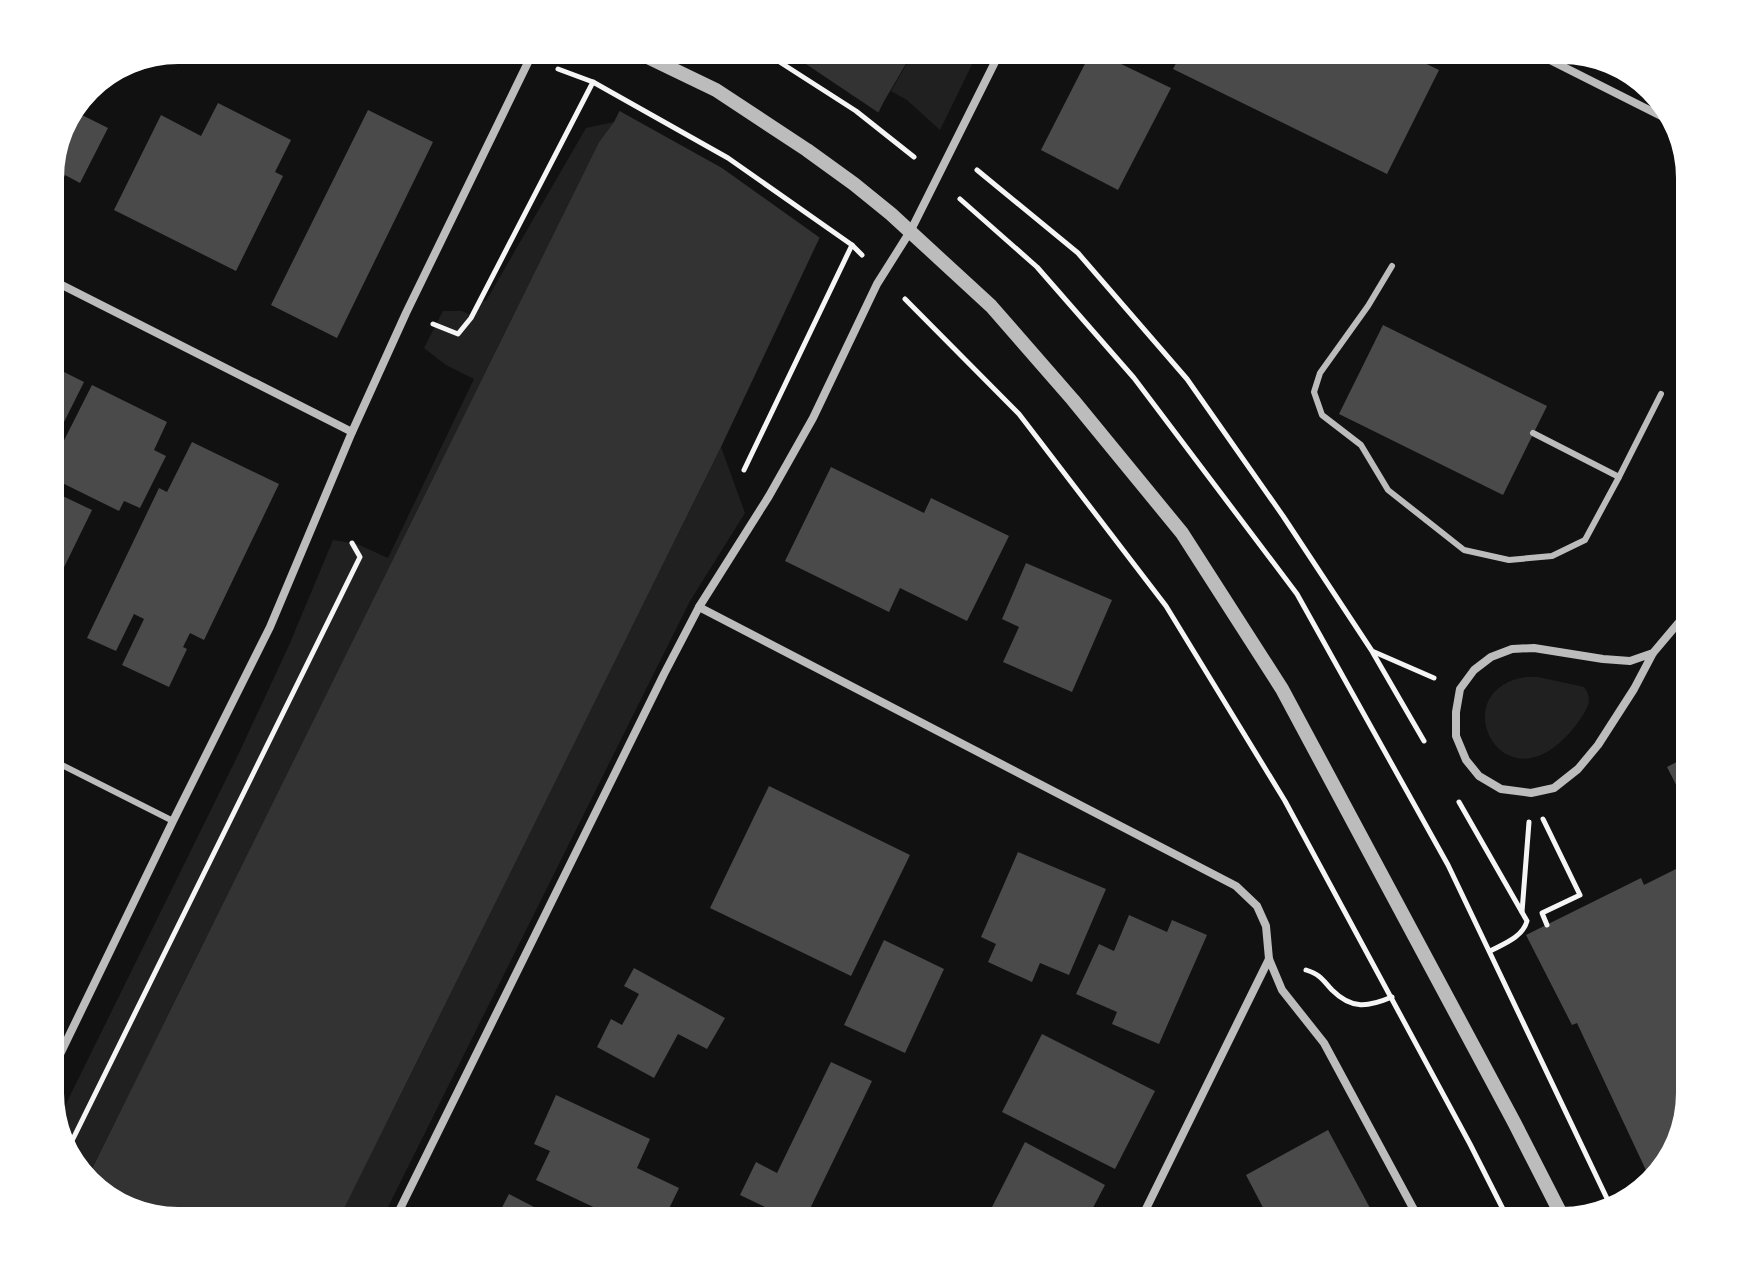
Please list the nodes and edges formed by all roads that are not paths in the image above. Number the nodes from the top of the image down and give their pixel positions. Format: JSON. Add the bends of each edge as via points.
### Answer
{"nodes":[{"id":1,"x":527,"y":64,"type":"edge"},
{"id":2,"x":662,"y":64,"type":"edge"},
{"id":3,"x":994,"y":64,"type":"edge"},
{"id":4,"x":1558,"y":64,"type":"edge"},
{"id":5,"x":1656,"y":113,"type":"edge"},
{"id":6,"x":1392,"y":266,"type":"dead end"},
{"id":7,"x":64,"y":286,"type":"edge"},
{"id":8,"x":1661,"y":394,"type":"dead end"},
{"id":9,"x":352,"y":432,"type":"junction"},
{"id":10,"x":1533,"y":433,"type":"dead end"},
{"id":11,"x":1619,"y":477,"type":"junction"},
{"id":12,"x":699,"y":607,"type":"junction"},
{"id":13,"x":1676,"y":626,"type":"edge"},
{"id":14,"x":1653,"y":653,"type":"junction"},
{"id":15,"x":64,"y":766,"type":"edge"},
{"id":16,"x":173,"y":821,"type":"junction"},
{"id":17,"x":1269,"y":959,"type":"junction"},
{"id":18,"x":64,"y":1046,"type":"edge"},
{"id":19,"x":401,"y":1207,"type":"edge"},
{"id":20,"x":1147,"y":1207,"type":"edge"},
{"id":21,"x":1412,"y":1207,"type":"edge"},
{"id":22,"x":1557,"y":1207,"type":"edge"}],
"edges":[{"from":1,"to":9,"type":"street"},
{"from":2,"to":22,"type":"street","via":[[716,90],[807,150],[900,223],[991,306],[1182,533],[1282,689]]},
{"from":3,"to":12,"type":"street","via":[[911,230],[877,284],[813,418]]},
{"from":4,"to":5,"type":"street"},
{"from":6,"to":11,"type":"lane","via":[[1320,373],[1314,392],[1322,415],[1361,445],[1388,490],[1464,550],[1509,560],[1552,556],[1585,540]]},
{"from":7,"to":9,"type":"street"},
{"from":8,"to":11,"type":"lane"},
{"from":9,"to":16,"type":"street","via":[[270,627]]},
{"from":10,"to":11,"type":"lane"},
{"from":12,"to":17,"type":"street","via":[[1236,886],[1257,906],[1266,926]]},
{"from":12,"to":19,"type":"street"},
{"from":13,"to":14,"type":"street"},
{"from":14,"to":14,"type":"street","via":[[1615,721],[1578,769],[1554,788],[1531,793],[1501,789],[1479,776],[1466,760],[1456,736],[1460,689],[1491,657],[1534,648],[1630,661]]},
{"from":15,"to":16,"type":"lane"},
{"from":16,"to":18,"type":"street"},
{"from":17,"to":20,"type":"street"},
{"from":17,"to":21,"type":"street","via":[[1282,990],[1324,1043]]}]}
